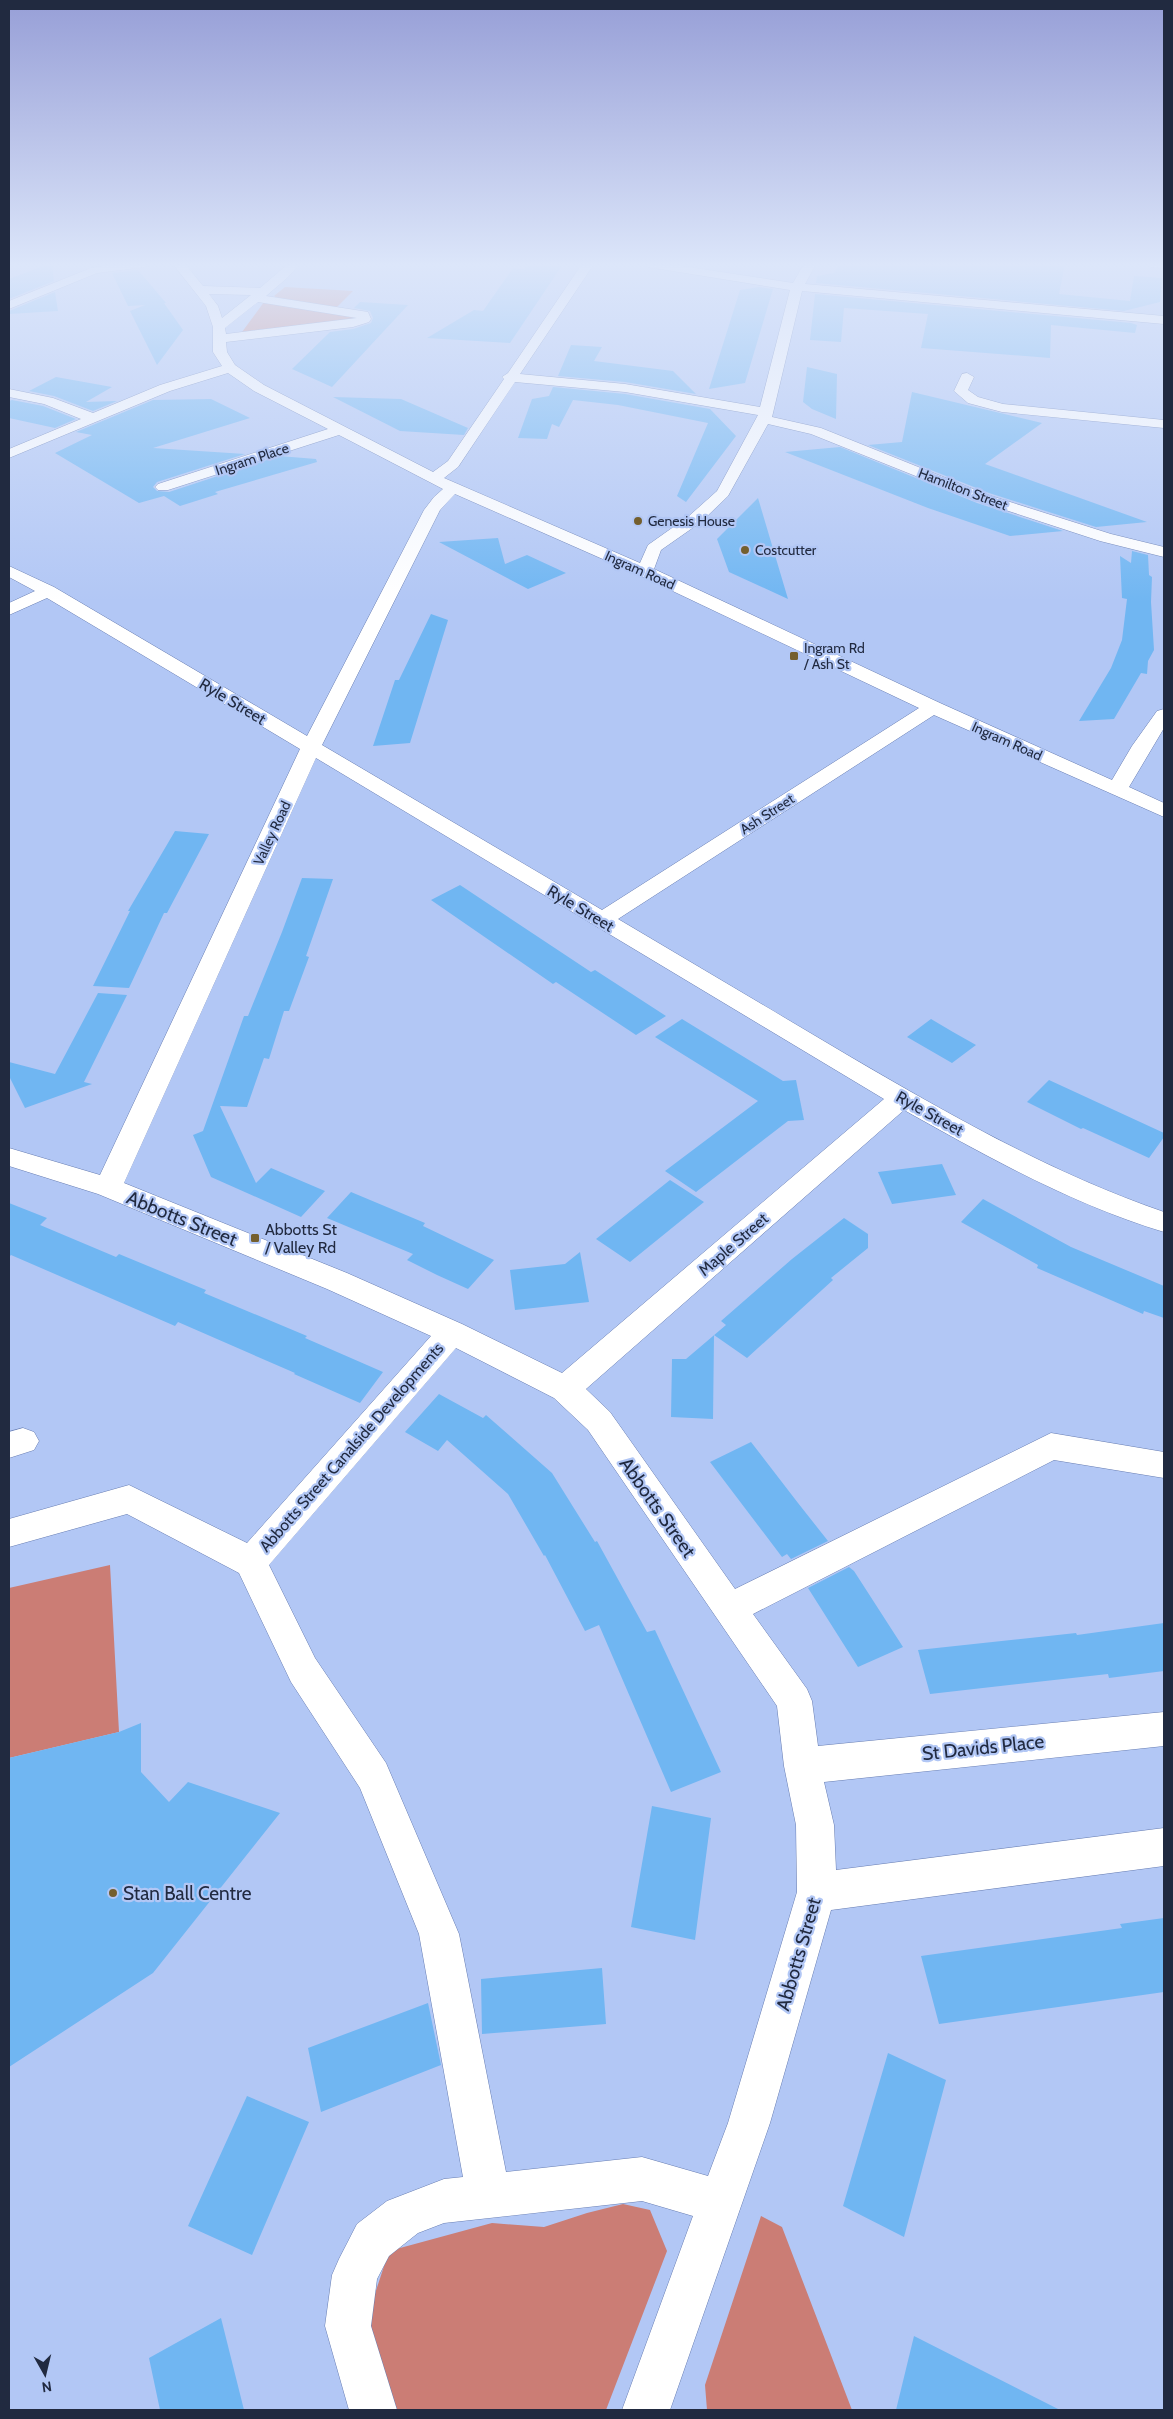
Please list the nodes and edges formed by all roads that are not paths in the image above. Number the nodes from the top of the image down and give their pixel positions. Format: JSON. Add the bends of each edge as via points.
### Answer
{"nodes":[{"id":1,"x":202,"y":377,"type":"edge"},
{"id":2,"x":243,"y":377,"type":"edge"},
{"id":3,"x":509,"y":377,"type":"joint"},
{"id":4,"x":775,"y":377,"type":"edge"},
{"id":5,"x":967,"y":377,"type":"dead end"},
{"id":6,"x":9,"y":393,"type":"edge"},
{"id":7,"x":765,"y":416,"type":"junction"},
{"id":8,"x":92,"y":418,"type":"junction"},
{"id":9,"x":1164,"y":424,"type":"edge"},
{"id":10,"x":340,"y":430,"type":"junction"},
{"id":11,"x":9,"y":454,"type":"edge"},
{"id":12,"x":434,"y":478,"type":"junction"},
{"id":13,"x":163,"y":487,"type":"dead end"},
{"id":14,"x":453,"y":488,"type":"junction"},
{"id":15,"x":1164,"y":552,"type":"edge"},
{"id":16,"x":9,"y":571,"type":"edge"},
{"id":17,"x":644,"y":571,"type":"junction"},
{"id":18,"x":48,"y":591,"type":"junction"},
{"id":19,"x":9,"y":610,"type":"edge"},
{"id":20,"x":933,"y":707,"type":"junction"},
{"id":21,"x":1164,"y":715,"type":"edge"},
{"id":22,"x":311,"y":747,"type":"junction"},
{"id":23,"x":1117,"y":790,"type":"junction"},
{"id":24,"x":1164,"y":811,"type":"edge"},
{"id":25,"x":601,"y":920,"type":"junction"},
{"id":26,"x":902,"y":1098,"type":"junction"},
{"id":27,"x":9,"y":1157,"type":"edge"},
{"id":28,"x":108,"y":1187,"type":"junction"},
{"id":29,"x":1164,"y":1222,"type":"edge"},
{"id":30,"x":452,"y":1332,"type":"junction"},
{"id":31,"x":565,"y":1389,"type":"junction"},
{"id":32,"x":1164,"y":1465,"type":"edge"},
{"id":33,"x":9,"y":1533,"type":"edge"},
{"id":34,"x":250,"y":1562,"type":"junction"},
{"id":35,"x":729,"y":1609,"type":"junction"},
{"id":36,"x":1164,"y":1729,"type":"edge"},
{"id":37,"x":802,"y":1766,"type":"junction"},
{"id":38,"x":1164,"y":1847,"type":"edge"},
{"id":39,"x":817,"y":1892,"type":"junction"},
{"id":40,"x":489,"y":2196,"type":"junction"},
{"id":41,"x":721,"y":2202,"type":"junction"},
{"id":42,"x":373,"y":2410,"type":"edge"},
{"id":43,"x":646,"y":2410,"type":"edge"}],
"edges":[{"from":1,"to":8,"type":"street"},
{"from":2,"to":10,"type":"street","name":"Ingram Road"},
{"from":3,"to":7,"type":"street","name":"Hamilton Street","via":[[625,388]]},
{"from":3,"to":12,"type":"street","via":[[452,464]]},
{"from":4,"to":7,"type":"street"},
{"from":5,"to":9,"type":"street","via":[[961,391],[972,400],[1002,408]]},
{"from":6,"to":8,"type":"street","via":[[48,401]]},
{"from":7,"to":15,"type":"street","name":"Hamilton Street","via":[[816,432],[992,501],[1106,538]]},
{"from":7,"to":17,"type":"street","via":[[723,493],[654,548]]},
{"from":8,"to":11,"type":"street"},
{"from":10,"to":12,"type":"street","name":"Ingram Road"},
{"from":10,"to":13,"type":"street","name":"Ingram Place"},
{"from":12,"to":14,"type":"street","name":"Ingram Road"},
{"from":14,"to":17,"type":"street","name":"Ingram Road"},
{"from":14,"to":22,"type":"street","name":"Valley Road","via":[[432,510]]},
{"from":16,"to":18,"type":"street","name":"Ryle Street"},
{"from":17,"to":20,"type":"street","name":"Ingram Road"},
{"from":18,"to":19,"type":"street"},
{"from":18,"to":22,"type":"street","name":"Ryle Street"},
{"from":20,"to":23,"type":"street","name":"Ingram Road"},
{"from":20,"to":25,"type":"street","name":"Ash Street"},
{"from":21,"to":23,"type":"street"},
{"from":22,"to":25,"type":"street","name":"Ryle Street"},
{"from":22,"to":28,"type":"street","name":"Valley Road"},
{"from":23,"to":24,"type":"street","name":"Ingram Road"},
{"from":25,"to":26,"type":"street","name":"Ryle Street"},
{"from":26,"to":29,"type":"street","name":"Ryle Street","via":[[1030,1168],[1123,1209]]},
{"from":26,"to":31,"type":"street","name":"Maple Street"},
{"from":27,"to":28,"type":"street","name":"Abbotts Street"},
{"from":28,"to":30,"type":"street","name":"Abbotts Street"},
{"from":30,"to":31,"type":"street","name":"Abbotts Street"},
{"from":30,"to":34,"type":"street","name":"Abbotts Street Canalside Developments"},
{"from":31,"to":35,"type":"street","name":"Abbotts Street","via":[[599,1421]]},
{"from":32,"to":35,"type":"street","via":[[1051,1446]]},
{"from":33,"to":34,"type":"street","via":[[129,1499]]},
{"from":34,"to":40,"type":"street","via":[[303,1670],[373,1776],[439,1934]]},
{"from":35,"to":37,"type":"street","name":"Abbotts Street","via":[[794,1701]]},
{"from":36,"to":37,"type":"street","name":"St Davids Place"},
{"from":37,"to":39,"type":"street","name":"Abbotts Street","via":[[815,1824]]},
{"from":38,"to":39,"type":"street"},
{"from":39,"to":41,"type":"street","name":"Abbotts Street","via":[[749,2123]]},
{"from":40,"to":41,"type":"street","via":[[642,2180]]},
{"from":40,"to":42,"type":"street","via":[[444,2201],[403,2217],[373,2240],[355,2275],[348,2326]]},
{"from":41,"to":43,"type":"street","name":"Abbotts Street"}]}
